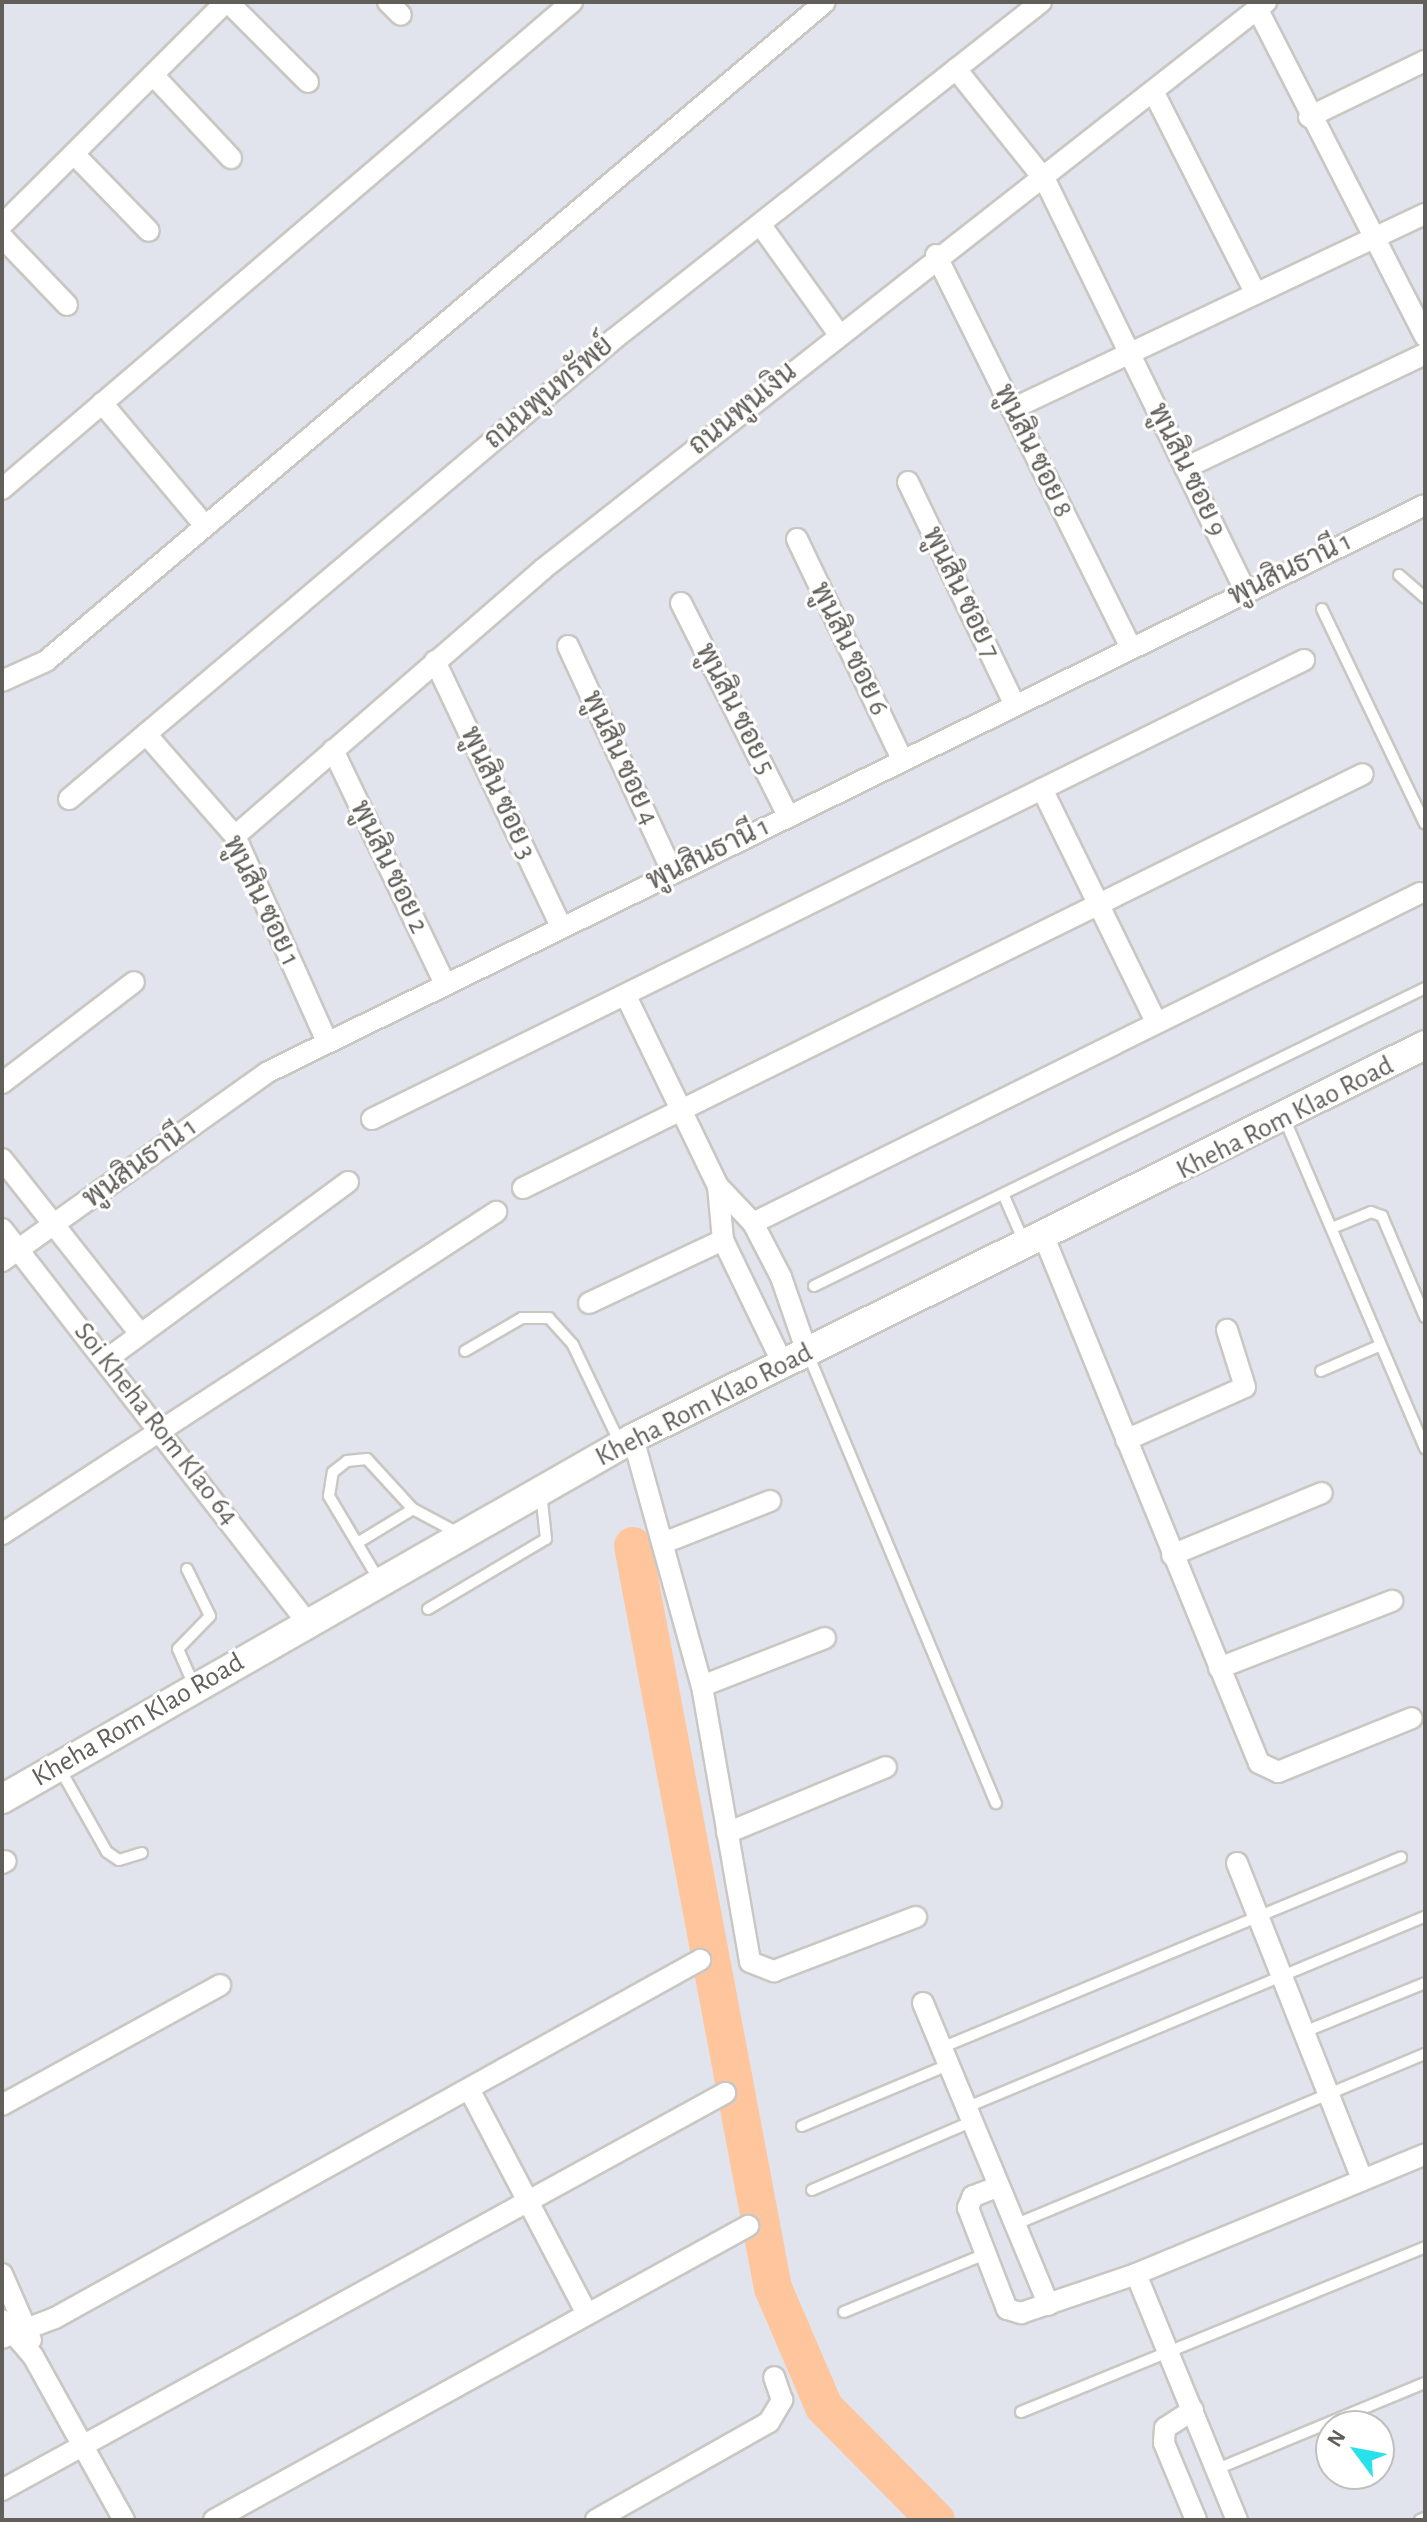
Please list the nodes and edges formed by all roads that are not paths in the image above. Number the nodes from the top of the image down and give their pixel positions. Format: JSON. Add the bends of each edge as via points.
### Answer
{"nodes":[{"id":1,"x":227,"y":2,"type":"edge"},
{"id":2,"x":572,"y":2,"type":"edge"},
{"id":3,"x":825,"y":2,"type":"edge"},
{"id":4,"x":1041,"y":2,"type":"edge"},
{"id":5,"x":1262,"y":5,"type":"edge"},
{"id":6,"x":1425,"y":61,"type":"edge"},
{"id":7,"x":956,"y":69,"type":"junction"},
{"id":8,"x":153,"y":75,"type":"junction"},
{"id":9,"x":308,"y":82,"type":"dead end"},
{"id":10,"x":1153,"y":91,"type":"junction"},
{"id":11,"x":1309,"y":117,"type":"junction"},
{"id":12,"x":74,"y":154,"type":"junction"},
{"id":13,"x":231,"y":158,"type":"dead end"},
{"id":14,"x":1045,"y":180,"type":"junction"},
{"id":15,"x":1425,"y":214,"type":"edge"},
{"id":16,"x":760,"y":224,"type":"junction"},
{"id":17,"x":2,"y":225,"type":"edge"},
{"id":18,"x":149,"y":231,"type":"dead end"},
{"id":19,"x":2,"y":237,"type":"edge"},
{"id":20,"x":1374,"y":239,"type":"junction"},
{"id":21,"x":936,"y":255,"type":"junction"},
{"id":22,"x":1254,"y":290,"type":"junction"},
{"id":23,"x":67,"y":305,"type":"dead end"},
{"id":24,"x":838,"y":333,"type":"junction"},
{"id":25,"x":1425,"y":336,"type":"edge"},
{"id":26,"x":1129,"y":350,"type":"junction"},
{"id":27,"x":1425,"y":354,"type":"edge"},
{"id":28,"x":102,"y":403,"type":"junction"},
{"id":29,"x":1012,"y":409,"type":"junction"},
{"id":30,"x":1185,"y":468,"type":"junction"},
{"id":31,"x":908,"y":482,"type":"dead end"},
{"id":32,"x":2,"y":489,"type":"edge"},
{"id":33,"x":1425,"y":505,"type":"edge"},
{"id":34,"x":202,"y":522,"type":"junction"},
{"id":35,"x":797,"y":539,"type":"dead end"},
{"id":36,"x":1399,"y":575,"type":"dead end"},
{"id":37,"x":1245,"y":590,"type":"junction"},
{"id":38,"x":1425,"y":598,"type":"edge"},
{"id":39,"x":681,"y":603,"type":"dead end"},
{"id":40,"x":1322,"y":609,"type":"dead end"},
{"id":41,"x":568,"y":646,"type":"dead end"},
{"id":42,"x":1130,"y":646,"type":"junction"},
{"id":43,"x":1304,"y":660,"type":"dead end"},
{"id":44,"x":435,"y":661,"type":"junction"},
{"id":45,"x":2,"y":681,"type":"edge"},
{"id":46,"x":1014,"y":703,"type":"junction"},
{"id":47,"x":146,"y":734,"type":"junction"},
{"id":48,"x":333,"y":750,"type":"junction"},
{"id":49,"x":902,"y":759,"type":"junction"},
{"id":50,"x":1363,"y":774,"type":"dead end"},
{"id":51,"x":1042,"y":789,"type":"junction"},
{"id":52,"x":69,"y":799,"type":"dead end"},
{"id":53,"x":788,"y":816,"type":"junction"},
{"id":54,"x":1425,"y":824,"type":"edge"},
{"id":55,"x":235,"y":836,"type":"junction"},
{"id":56,"x":672,"y":871,"type":"junction"},
{"id":57,"x":1420,"y":893,"type":"dead end"},
{"id":58,"x":1097,"y":903,"type":"junction"},
{"id":59,"x":561,"y":926,"type":"junction"},
{"id":60,"x":134,"y":982,"type":"dead end"},
{"id":61,"x":445,"y":984,"type":"junction"},
{"id":62,"x":1425,"y":988,"type":"edge"},
{"id":63,"x":626,"y":996,"type":"junction"},
{"id":64,"x":1156,"y":1022,"type":"junction"},
{"id":65,"x":327,"y":1042,"type":"junction"},
{"id":66,"x":1425,"y":1045,"type":"edge"},
{"id":67,"x":2,"y":1083,"type":"edge"},
{"id":68,"x":682,"y":1108,"type":"junction"},
{"id":69,"x":372,"y":1119,"type":"dead end"},
{"id":70,"x":1285,"y":1120,"type":"junction"},
{"id":71,"x":2,"y":1159,"type":"edge"},
{"id":72,"x":348,"y":1182,"type":"dead end"},
{"id":73,"x":718,"y":1186,"type":"junction"},
{"id":74,"x":523,"y":1188,"type":"dead end"},
{"id":75,"x":1004,"y":1196,"type":"junction"},
{"id":76,"x":496,"y":1212,"type":"dead end"},
{"id":77,"x":753,"y":1223,"type":"junction"},
{"id":78,"x":53,"y":1225,"type":"junction"},
{"id":79,"x":1332,"y":1228,"type":"junction"},
{"id":80,"x":2,"y":1229,"type":"edge"},
{"id":81,"x":723,"y":1240,"type":"junction"},
{"id":82,"x":1034,"y":1241,"type":"junction"},
{"id":83,"x":765,"y":1247,"type":"junction"},
{"id":84,"x":10,"y":1255,"type":"edge"},
{"id":85,"x":734,"y":1262,"type":"junction"},
{"id":86,"x":814,"y":1286,"type":"dead end"},
{"id":87,"x":589,"y":1303,"type":"dead end"},
{"id":88,"x":1425,"y":1317,"type":"edge"},
{"id":89,"x":1227,"y":1330,"type":"dead end"},
{"id":90,"x":140,"y":1334,"type":"junction"},
{"id":91,"x":1381,"y":1345,"type":"junction"},
{"id":92,"x":465,"y":1351,"type":"dead end"},
{"id":93,"x":795,"y":1358,"type":"junction"},
{"id":94,"x":107,"y":1359,"type":"junction"},
{"id":95,"x":1321,"y":1371,"type":"dead end"},
{"id":96,"x":166,"y":1432,"type":"junction"},
{"id":97,"x":1126,"y":1440,"type":"junction"},
{"id":98,"x":627,"y":1441,"type":"junction"},
{"id":99,"x":1425,"y":1448,"type":"edge"},
{"id":100,"x":541,"y":1489,"type":"junction"},
{"id":101,"x":1322,"y":1493,"type":"dead end"},
{"id":102,"x":770,"y":1501,"type":"dead end"},
{"id":103,"x":413,"y":1509,"type":"junction"},
{"id":104,"x":2,"y":1534,"type":"edge"},
{"id":105,"x":459,"y":1534,"type":"junction"},
{"id":106,"x":359,"y":1542,"type":"junction"},
{"id":107,"x":666,"y":1542,"type":"junction"},
{"id":108,"x":1172,"y":1555,"type":"junction"},
{"id":109,"x":187,"y":1569,"type":"dead end"},
{"id":110,"x":379,"y":1580,"type":"junction"},
{"id":111,"x":1392,"y":1601,"type":"dead end"},
{"id":112,"x":428,"y":1609,"type":"dead end"},
{"id":113,"x":307,"y":1622,"type":"junction"},
{"id":114,"x":825,"y":1638,"type":"dead end"},
{"id":115,"x":1219,"y":1668,"type":"junction"},
{"id":116,"x":702,"y":1686,"type":"junction"},
{"id":117,"x":195,"y":1688,"type":"junction"},
{"id":118,"x":1412,"y":1718,"type":"dead end"},
{"id":119,"x":58,"y":1767,"type":"junction"},
{"id":120,"x":886,"y":1767,"type":"dead end"},
{"id":121,"x":2,"y":1799,"type":"edge"},
{"id":122,"x":996,"y":1803,"type":"dead end"},
{"id":123,"x":727,"y":1833,"type":"junction"},
{"id":124,"x":142,"y":1853,"type":"dead end"},
{"id":125,"x":1401,"y":1857,"type":"dead end"},
{"id":126,"x":1237,"y":1863,"type":"dead end"},
{"id":127,"x":916,"y":1917,"type":"dead end"},
{"id":128,"x":1424,"y":1917,"type":"edge"},
{"id":129,"x":1259,"y":1918,"type":"junction"},
{"id":130,"x":700,"y":1960,"type":"dead end"},
{"id":131,"x":1281,"y":1976,"type":"junction"},
{"id":132,"x":1425,"y":1983,"type":"edge"},
{"id":133,"x":220,"y":1985,"type":"dead end"},
{"id":134,"x":923,"y":2003,"type":"dead end"},
{"id":135,"x":1304,"y":2032,"type":"junction"},
{"id":136,"x":1425,"y":2054,"type":"edge"},
{"id":137,"x":944,"y":2057,"type":"junction"},
{"id":138,"x":469,"y":2089,"type":"junction"},
{"id":139,"x":725,"y":2093,"type":"dead end"},
{"id":140,"x":1328,"y":2094,"type":"junction"},
{"id":141,"x":2,"y":2105,"type":"edge"},
{"id":142,"x":968,"y":2115,"type":"junction"},
{"id":143,"x":802,"y":2126,"type":"dead end"},
{"id":144,"x":1425,"y":2154,"type":"edge"},
{"id":145,"x":1362,"y":2178,"type":"junction"},
{"id":146,"x":997,"y":2187,"type":"junction"},
{"id":147,"x":812,"y":2190,"type":"dead end"},
{"id":148,"x":527,"y":2201,"type":"junction"},
{"id":149,"x":1014,"y":2225,"type":"junction"},
{"id":150,"x":748,"y":2226,"type":"dead end"},
{"id":151,"x":1425,"y":2247,"type":"edge"},
{"id":152,"x":983,"y":2255,"type":"junction"},
{"id":153,"x":2,"y":2274,"type":"edge"},
{"id":154,"x":1136,"y":2274,"type":"junction"},
{"id":155,"x":1049,"y":2305,"type":"junction"},
{"id":156,"x":844,"y":2312,"type":"dead end"},
{"id":157,"x":587,"y":2314,"type":"junction"},
{"id":158,"x":30,"y":2328,"type":"junction"},
{"id":159,"x":5,"y":2331,"type":"edge"},
{"id":160,"x":1169,"y":2352,"type":"junction"},
{"id":161,"x":33,"y":2356,"type":"junction"},
{"id":162,"x":774,"y":2377,"type":"dead end"},
{"id":163,"x":1425,"y":2383,"type":"edge"},
{"id":164,"x":1193,"y":2410,"type":"junction"},
{"id":165,"x":1021,"y":2412,"type":"dead end"},
{"id":166,"x":82,"y":2446,"type":"junction"},
{"id":167,"x":1217,"y":2469,"type":"junction"},
{"id":168,"x":2,"y":2490,"type":"edge"},
{"id":169,"x":124,"y":2520,"type":"edge"},
{"id":170,"x":214,"y":2520,"type":"edge"},
{"id":171,"x":596,"y":2520,"type":"edge"},
{"id":172,"x":1196,"y":2520,"type":"edge"},
{"id":173,"x":1237,"y":2520,"type":"edge"}],
"edges":[{"from":1,"to":8,"type":"street"},
{"from":1,"to":9,"type":"street"},
{"from":2,"to":28,"type":"street"},
{"from":3,"to":34,"type":"street"},
{"from":4,"to":7,"type":"street","name":"ถนนพูนทรัพย์"},
{"from":5,"to":10,"type":"street","name":"ถนนพูนเงิน"},
{"from":5,"to":11,"type":"street"},
{"from":6,"to":11,"type":"street"},
{"from":7,"to":14,"type":"street","name":"พูนสิน ซอย 9"},
{"from":7,"to":16,"type":"street","name":"ถนนพูนทรัพย์"},
{"from":8,"to":12,"type":"street"},
{"from":8,"to":13,"type":"street"},
{"from":10,"to":14,"type":"street","name":"ถนนพูนเงิน"},
{"from":10,"to":22,"type":"street"},
{"from":11,"to":20,"type":"street"},
{"from":12,"to":17,"type":"street"},
{"from":12,"to":18,"type":"street"},
{"from":14,"to":21,"type":"street","name":"ถนนพูนเงิน"},
{"from":14,"to":26,"type":"street","name":"พูนสิน ซอย 9"},
{"from":15,"to":20,"type":"street"},
{"from":16,"to":24,"type":"street"},
{"from":16,"to":47,"type":"street","name":"ถนนพูนทรัพย์"},
{"from":19,"to":23,"type":"street"},
{"from":20,"to":22,"type":"street"},
{"from":20,"to":25,"type":"street"},
{"from":21,"to":24,"type":"street","name":"ถนนพูนเงิน"},
{"from":21,"to":29,"type":"street","name":"พูนสิน ซอย 8"},
{"from":22,"to":26,"type":"street"},
{"from":24,"to":44,"type":"street","name":"ถนนพูนเงิน"},
{"from":26,"to":29,"type":"street"},
{"from":26,"to":30,"type":"street","name":"พูนสิน ซอย 9"},
{"from":27,"to":30,"type":"street"},
{"from":28,"to":32,"type":"street"},
{"from":28,"to":34,"type":"street"},
{"from":29,"to":42,"type":"street","name":"พูนสิน ซอย 8"},
{"from":30,"to":37,"type":"street","name":"พูนสิน ซอย 9"},
{"from":31,"to":46,"type":"street","name":"พูนสิน ซอย 7"},
{"from":33,"to":37,"type":"street","name":"พูนสินธานี 1"},
{"from":34,"to":45,"type":"street","via":[[46,661]]},
{"from":35,"to":49,"type":"street","name":"พูนสิน ซอย 6"},
{"from":36,"to":38,"type":"lane"},
{"from":37,"to":42,"type":"street","name":"พูนสินธานี 1"},
{"from":39,"to":53,"type":"street","name":"พูนสิน ซอย 5"},
{"from":40,"to":54,"type":"lane"},
{"from":41,"to":56,"type":"street","name":"พูนสิน ซอย 4"},
{"from":42,"to":46,"type":"street","name":"พูนสินธานี 1"},
{"from":43,"to":51,"type":"street"},
{"from":44,"to":48,"type":"street","name":"ถนนพูนเงิน"},
{"from":44,"to":59,"type":"street","name":"พูนสิน ซอย 3"},
{"from":46,"to":49,"type":"street","name":"พูนสินธานี 1"},
{"from":47,"to":52,"type":"street","name":"ถนนพูนทรัพย์"},
{"from":47,"to":55,"type":"street","name":"พูนสิน ซอย 1"},
{"from":48,"to":55,"type":"street","name":"ถนนพูนเงิน"},
{"from":48,"to":61,"type":"street","name":"พูนสิน ซอย 2"},
{"from":49,"to":53,"type":"street","name":"พูนสินธานี 1"},
{"from":50,"to":58,"type":"street"},
{"from":51,"to":58,"type":"street"},
{"from":51,"to":63,"type":"street"},
{"from":53,"to":56,"type":"street","name":"พูนสินธานี 1"},
{"from":55,"to":65,"type":"street","name":"พูนสิน ซอย 1"},
{"from":56,"to":59,"type":"street","name":"พูนสินธานี 1"},
{"from":57,"to":64,"type":"street"},
{"from":58,"to":64,"type":"street"},
{"from":58,"to":68,"type":"street"},
{"from":59,"to":61,"type":"street","name":"พูนสินธานี 1"},
{"from":60,"to":67,"type":"street"},
{"from":61,"to":65,"type":"street","name":"พูนสินธานี 1"},
{"from":62,"to":75,"type":"lane"},
{"from":63,"to":68,"type":"street"},
{"from":63,"to":69,"type":"street"},
{"from":64,"to":77,"type":"street"},
{"from":65,"to":78,"type":"street","name":"พูนสินธานี 1","via":[[268,1072]]},
{"from":66,"to":70,"type":"street","name":"Kheha Rom Klao Road"},
{"from":68,"to":73,"type":"street"},
{"from":68,"to":74,"type":"street"},
{"from":70,"to":79,"type":"lane"},
{"from":70,"to":82,"type":"street","name":"Kheha Rom Klao Road"},
{"from":71,"to":78,"type":"street"},
{"from":72,"to":90,"type":"street"},
{"from":73,"to":77,"type":"street"},
{"from":73,"to":81,"type":"street"},
{"from":75,"to":82,"type":"lane"},
{"from":75,"to":86,"type":"lane"},
{"from":76,"to":96,"type":"street"},
{"from":77,"to":83,"type":"street"},
{"from":78,"to":84,"type":"street","name":"พูนสินธานี 1"},
{"from":78,"to":90,"type":"street"},
{"from":79,"to":88,"type":"lane","via":[[1375,1211],[1382,1216]]},
{"from":79,"to":91,"type":"lane"},
{"from":80,"to":84,"type":"street","name":"Soi Kheha Rom Klao 64"},
{"from":81,"to":85,"type":"street"},
{"from":81,"to":87,"type":"street"},
{"from":82,"to":93,"type":"street","name":"Kheha Rom Klao Road"},
{"from":82,"to":97,"type":"street"},
{"from":83,"to":85,"type":"street"},
{"from":83,"to":93,"type":"street"},
{"from":84,"to":94,"type":"street","name":"Soi Kheha Rom Klao 64"},
{"from":85,"to":93,"type":"street"},
{"from":89,"to":97,"type":"street","via":[[1245,1387]]},
{"from":90,"to":94,"type":"street"},
{"from":91,"to":95,"type":"lane"},
{"from":91,"to":99,"type":"lane"},
{"from":92,"to":98,"type":"lane","via":[[522,1318],[549,1318],[573,1345]]},
{"from":93,"to":98,"type":"street","name":"Kheha Rom Klao Road"},
{"from":93,"to":122,"type":"lane"},
{"from":94,"to":96,"type":"street","name":"Soi Kheha Rom Klao 64"},
{"from":96,"to":104,"type":"street"},
{"from":96,"to":113,"type":"street","name":"Soi Kheha Rom Klao 64"},
{"from":97,"to":108,"type":"street"},
{"from":98,"to":100,"type":"street","name":"Kheha Rom Klao Road"},
{"from":98,"to":107,"type":"street"},
{"from":100,"to":105,"type":"street","name":"Kheha Rom Klao Road"},
{"from":100,"to":112,"type":"lane","via":[[546,1539]]},
{"from":101,"to":108,"type":"street"},
{"from":102,"to":107,"type":"street"},
{"from":103,"to":105,"type":"lane"},
{"from":103,"to":106,"type":"lane"},
{"from":103,"to":106,"type":"lane","via":[[367,1459],[347,1461],[333,1472],[329,1496]]},
{"from":105,"to":110,"type":"street","name":"Kheha Rom Klao Road"},
{"from":106,"to":110,"type":"lane"},
{"from":107,"to":116,"type":"street"},
{"from":108,"to":115,"type":"street"},
{"from":109,"to":117,"type":"lane","via":[[210,1616],[178,1649]]},
{"from":110,"to":113,"type":"street","name":"Kheha Rom Klao Road"},
{"from":111,"to":115,"type":"street"},
{"from":113,"to":117,"type":"street","name":"Kheha Rom Klao Road"},
{"from":114,"to":116,"type":"street"},
{"from":115,"to":118,"type":"street","via":[[1256,1756],[1271,1771]]},
{"from":116,"to":123,"type":"street"},
{"from":117,"to":119,"type":"street","name":"Kheha Rom Klao Road"},
{"from":119,"to":121,"type":"street","name":"Kheha Rom Klao Road"},
{"from":119,"to":124,"type":"lane","via":[[107,1852],[119,1860]]},
{"from":120,"to":123,"type":"street"},
{"from":123,"to":127,"type":"street","via":[[748,1957],[756,1969],[774,1971]]},
{"from":125,"to":129,"type":"lane"},
{"from":126,"to":129,"type":"street"},
{"from":128,"to":131,"type":"lane"},
{"from":129,"to":131,"type":"street"},
{"from":129,"to":137,"type":"lane"},
{"from":130,"to":138,"type":"street"},
{"from":131,"to":135,"type":"street"},
{"from":131,"to":142,"type":"lane"},
{"from":132,"to":135,"type":"lane"},
{"from":133,"to":141,"type":"street"},
{"from":134,"to":137,"type":"street"},
{"from":135,"to":140,"type":"street"},
{"from":136,"to":140,"type":"lane"},
{"from":137,"to":142,"type":"street"},
{"from":137,"to":143,"type":"lane"},
{"from":138,"to":148,"type":"street"},
{"from":138,"to":158,"type":"street"},
{"from":139,"to":148,"type":"street"},
{"from":140,"to":145,"type":"street"},
{"from":140,"to":149,"type":"lane"},
{"from":142,"to":146,"type":"street"},
{"from":142,"to":147,"type":"lane"},
{"from":144,"to":145,"type":"street"},
{"from":145,"to":154,"type":"street"},
{"from":146,"to":149,"type":"street"},
{"from":146,"to":152,"type":"street","via":[[968,2204]]},
{"from":148,"to":157,"type":"street"},
{"from":148,"to":166,"type":"street"},
{"from":149,"to":155,"type":"street"},
{"from":150,"to":157,"type":"street"},
{"from":151,"to":160,"type":"lane"},
{"from":152,"to":155,"type":"street","via":[[1007,2309]]},
{"from":152,"to":156,"type":"lane"},
{"from":153,"to":158,"type":"street"},
{"from":154,"to":155,"type":"street"},
{"from":154,"to":160,"type":"street"},
{"from":157,"to":170,"type":"street"},
{"from":158,"to":159,"type":"street"},
{"from":158,"to":161,"type":"street"},
{"from":159,"to":161,"type":"street"},
{"from":160,"to":164,"type":"street"},
{"from":160,"to":165,"type":"lane"},
{"from":161,"to":166,"type":"street"},
{"from":162,"to":171,"type":"street","via":[[782,2400],[769,2422]]},
{"from":163,"to":167,"type":"lane"},
{"from":164,"to":167,"type":"street"},
{"from":164,"to":172,"type":"street","via":[[1165,2428],[1164,2443]]},
{"from":166,"to":168,"type":"street"},
{"from":166,"to":169,"type":"street"},
{"from":167,"to":173,"type":"street"}]}
